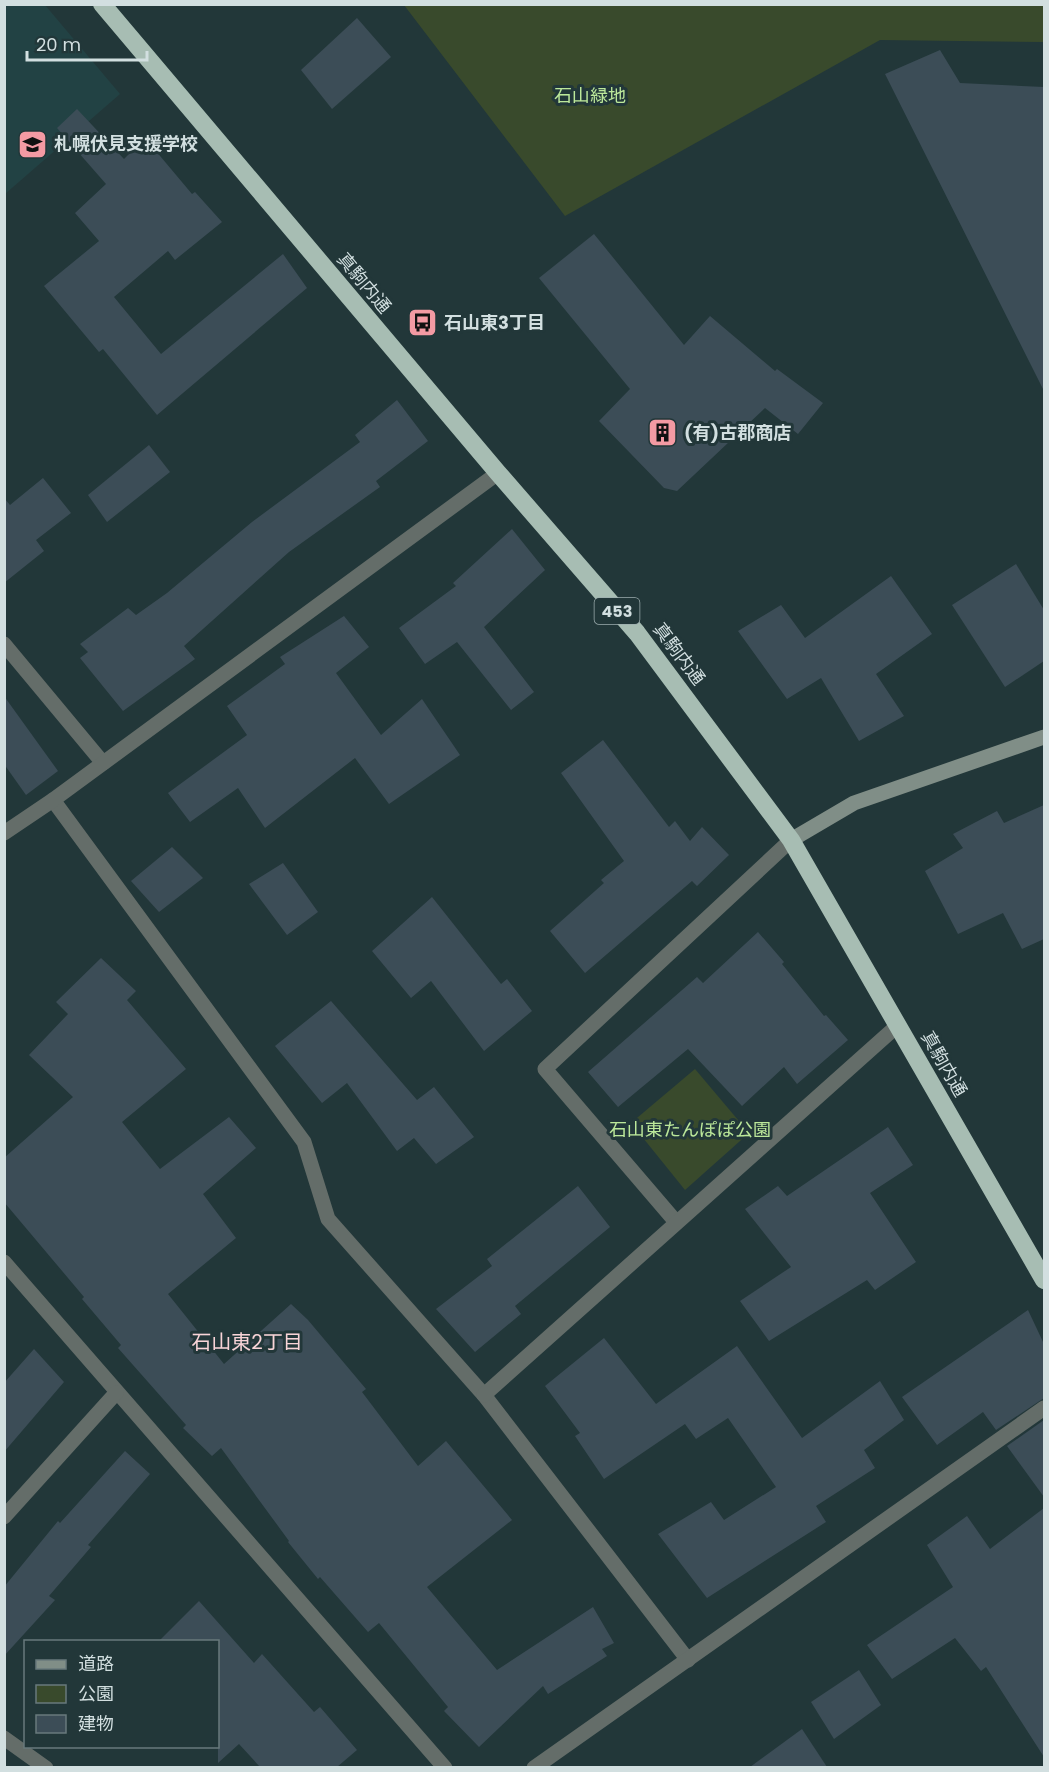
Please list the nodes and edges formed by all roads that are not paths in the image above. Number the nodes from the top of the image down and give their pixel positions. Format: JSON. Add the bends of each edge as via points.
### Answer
{"nodes":[{"id":1,"x":102,"y":4,"type":"edge"},
{"id":2,"x":498,"y":473,"type":"junction"},
{"id":3,"x":4,"y":644,"type":"edge"},
{"id":4,"x":1044,"y":737,"type":"edge"},
{"id":5,"x":103,"y":763,"type":"junction"},
{"id":6,"x":53,"y":800,"type":"junction"},
{"id":7,"x":4,"y":833,"type":"edge"},
{"id":8,"x":791,"y":840,"type":"junction"},
{"id":9,"x":897,"y":1026,"type":"junction"},
{"id":10,"x":676,"y":1222,"type":"junction"},
{"id":11,"x":4,"y":1262,"type":"edge"},
{"id":12,"x":1044,"y":1280,"type":"edge"},
{"id":13,"x":116,"y":1393,"type":"junction"},
{"id":14,"x":484,"y":1395,"type":"junction"},
{"id":15,"x":1044,"y":1408,"type":"edge"},
{"id":16,"x":4,"y":1517,"type":"edge"},
{"id":17,"x":688,"y":1660,"type":"junction"},
{"id":18,"x":4,"y":1738,"type":"edge"},
{"id":19,"x":46,"y":1767,"type":"edge"},
{"id":20,"x":445,"y":1767,"type":"edge"},
{"id":21,"x":534,"y":1767,"type":"edge"}],
"edges":[{"from":1,"to":2,"type":"highway","name":"真駒内通","number":"453"},
{"from":2,"to":5,"type":"street"},
{"from":2,"to":8,"type":"highway","name":"真駒内通","number":"453","via":[[637,633]]},
{"from":3,"to":5,"type":"street"},
{"from":4,"to":8,"type":"street","via":[[854,803]]},
{"from":5,"to":6,"type":"street"},
{"from":6,"to":7,"type":"street"},
{"from":6,"to":14,"type":"street","via":[[304,1142],[328,1219]]},
{"from":8,"to":9,"type":"highway","name":"真駒内通","number":"453"},
{"from":8,"to":10,"type":"street","via":[[545,1069]]},
{"from":9,"to":10,"type":"street"},
{"from":9,"to":12,"type":"highway","name":"真駒内通","number":"453"},
{"from":10,"to":14,"type":"street"},
{"from":11,"to":13,"type":"street"},
{"from":13,"to":16,"type":"street"},
{"from":13,"to":20,"type":"street"},
{"from":14,"to":17,"type":"street"},
{"from":15,"to":17,"type":"street"},
{"from":17,"to":21,"type":"street"},
{"from":18,"to":19,"type":"street"}]}
